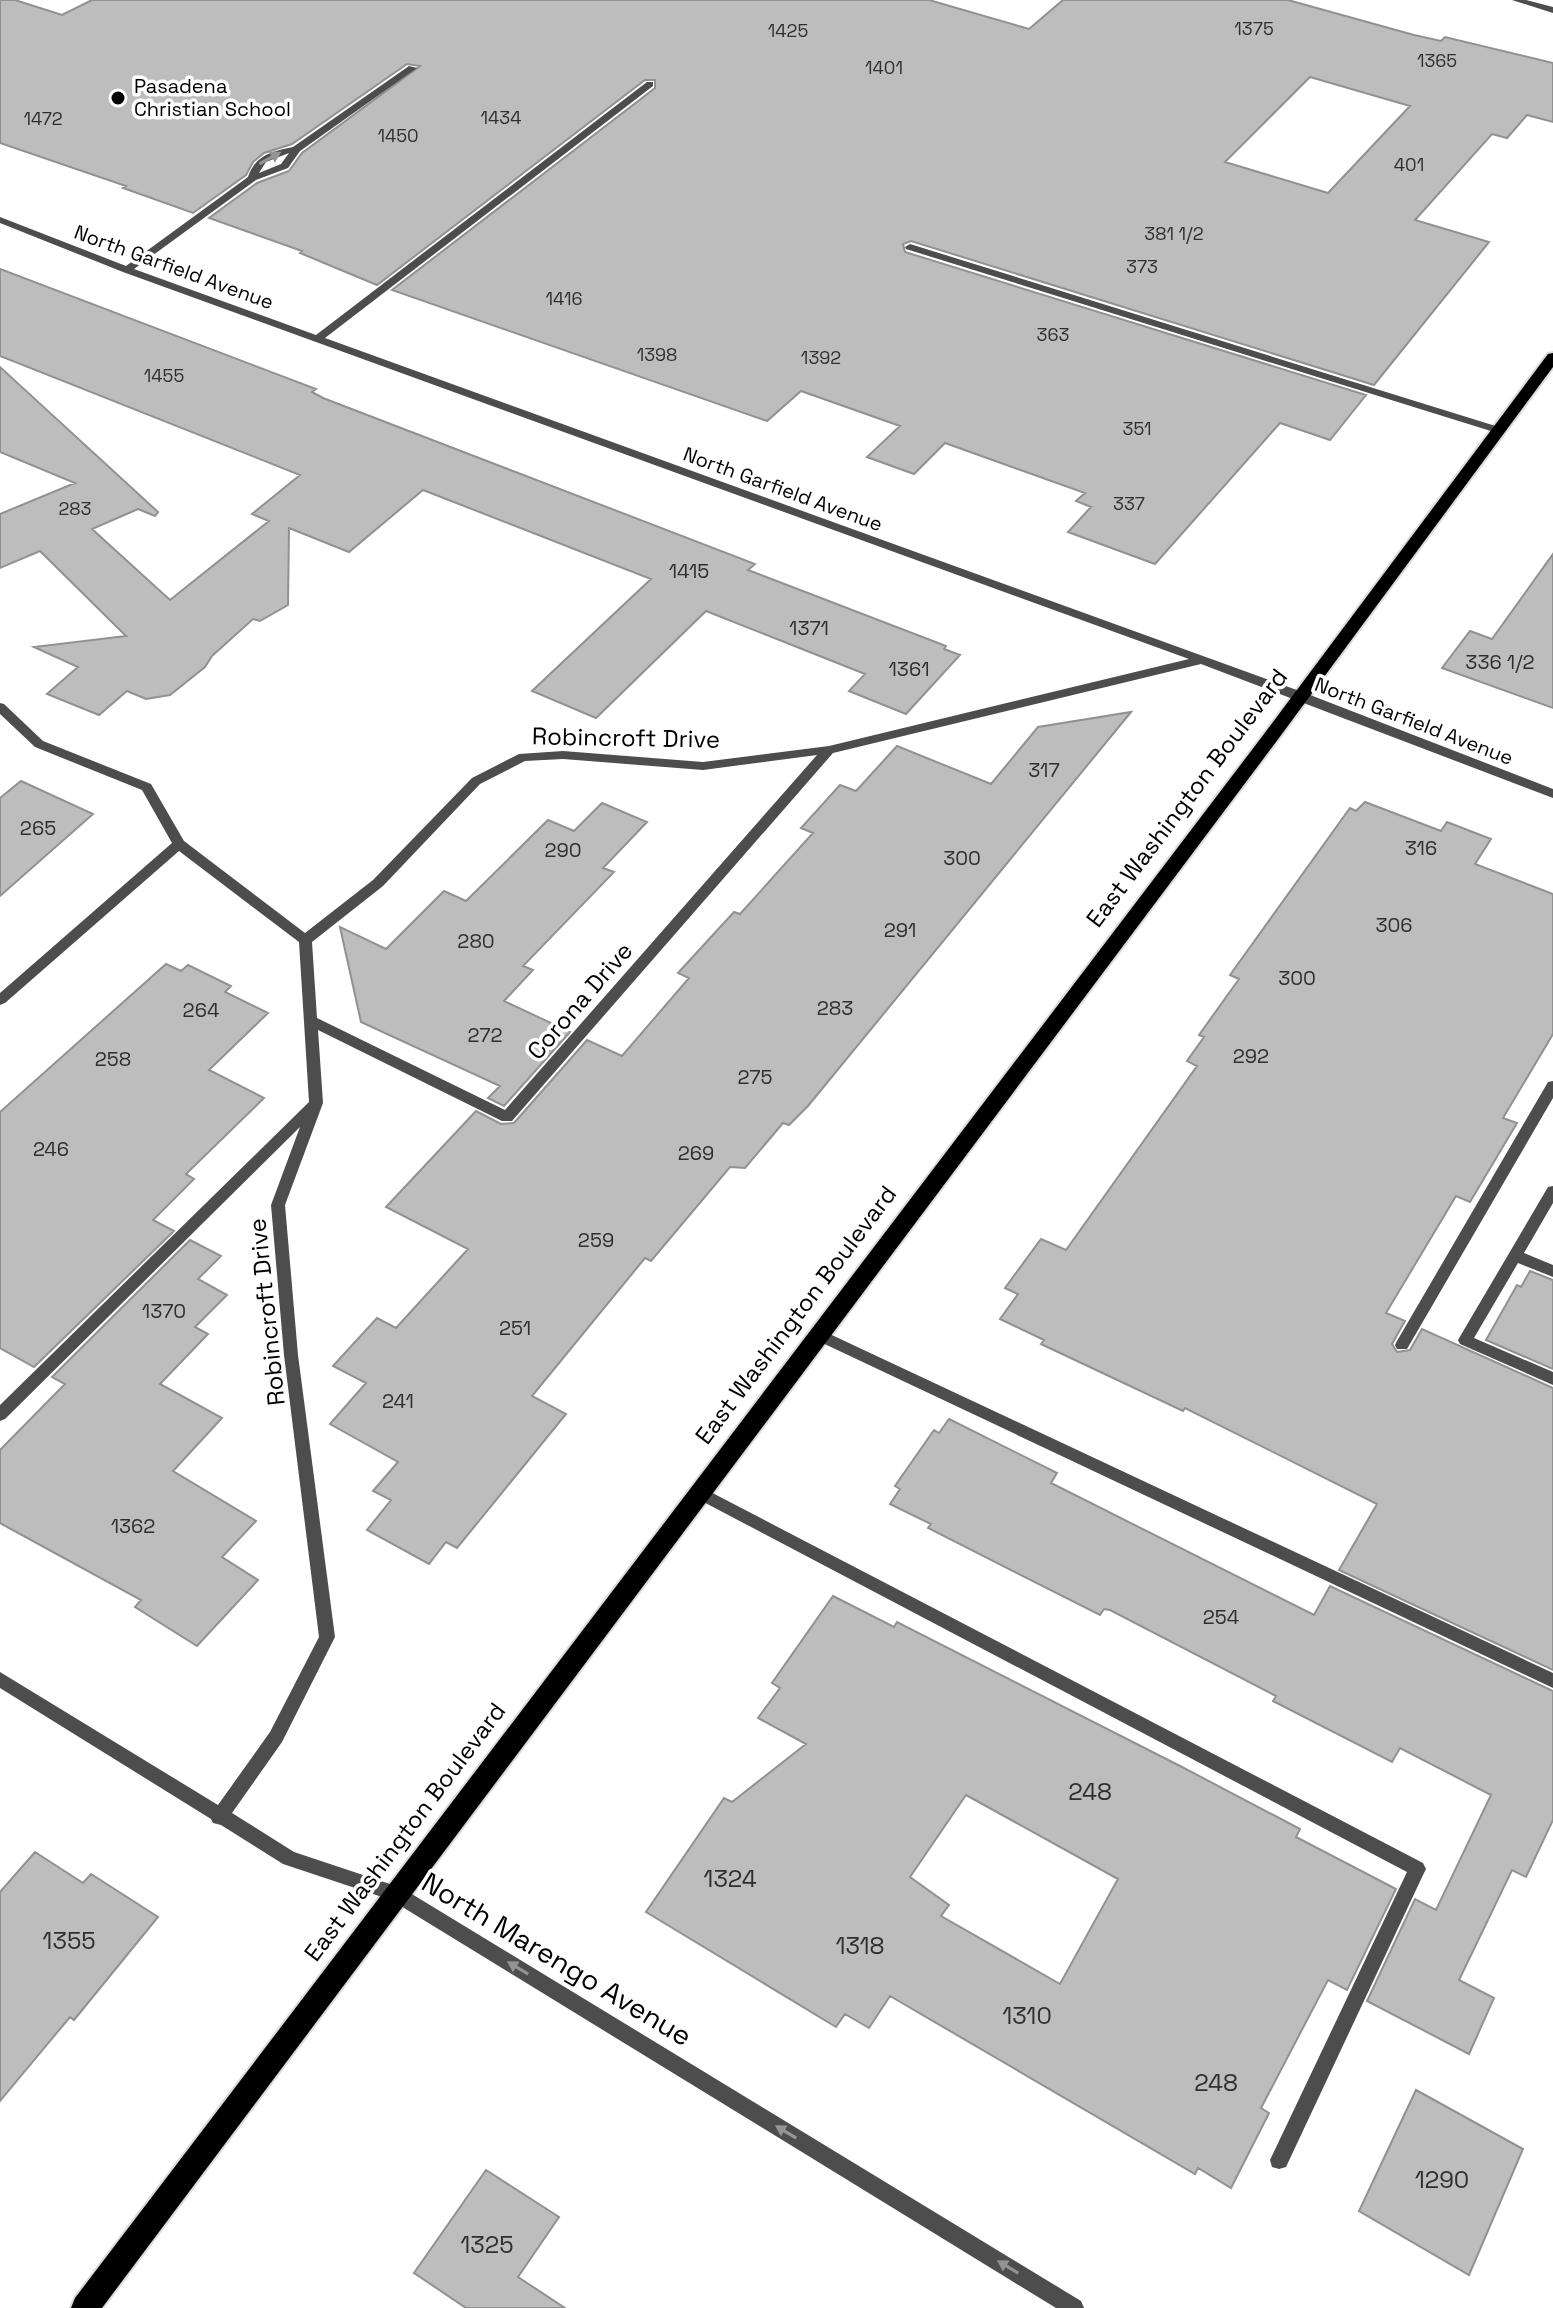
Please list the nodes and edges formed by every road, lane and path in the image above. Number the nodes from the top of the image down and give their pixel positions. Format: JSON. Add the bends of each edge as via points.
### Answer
{"nodes":[{"id":1,"x":1516,"y":0,"type":"edge"},
{"id":2,"x":1553,"y":10,"type":"edge"},
{"id":3,"x":412,"y":68,"type":"dead end"},
{"id":4,"x":650,"y":84,"type":"dead end"},
{"id":5,"x":296,"y":149,"type":"junction"},
{"id":6,"x":253,"y":178,"type":"junction"},
{"id":7,"x":2,"y":223,"type":"edge"},
{"id":8,"x":910,"y":247,"type":"dead end"},
{"id":9,"x":127,"y":270,"type":"junction"},
{"id":10,"x":317,"y":339,"type":"junction"},
{"id":11,"x":1553,"y":357,"type":"edge"},
{"id":12,"x":1498,"y":430,"type":"junction"},
{"id":13,"x":1202,"y":660,"type":"junction"},
{"id":14,"x":1301,"y":696,"type":"junction"},
{"id":15,"x":0,"y":707,"type":"edge"},
{"id":16,"x":829,"y":750,"type":"junction"},
{"id":17,"x":1553,"y":794,"type":"edge"},
{"id":18,"x":179,"y":844,"type":"junction"},
{"id":19,"x":305,"y":940,"type":"junction"},
{"id":20,"x":0,"y":1000,"type":"edge"},
{"id":21,"x":311,"y":1021,"type":"junction"},
{"id":22,"x":1553,"y":1086,"type":"edge"},
{"id":23,"x":316,"y":1103,"type":"junction"},
{"id":24,"x":1553,"y":1191,"type":"edge"},
{"id":25,"x":1514,"y":1255,"type":"junction"},
{"id":26,"x":1553,"y":1271,"type":"edge"},
{"id":27,"x":819,"y":1335,"type":"junction"},
{"id":28,"x":1402,"y":1345,"type":"dead end"},
{"id":29,"x":1553,"y":1379,"type":"edge"},
{"id":30,"x":0,"y":1415,"type":"edge"},
{"id":31,"x":699,"y":1492,"type":"junction"},
{"id":32,"x":0,"y":1679,"type":"edge"},
{"id":33,"x":1553,"y":1681,"type":"edge"},
{"id":34,"x":219,"y":1818,"type":"junction"},
{"id":35,"x":396,"y":1894,"type":"junction"},
{"id":36,"x":1279,"y":2160,"type":"dead end"},
{"id":37,"x":85,"y":2308,"type":"edge"},
{"id":38,"x":1074,"y":2308,"type":"edge"}],
"edges":[{"from":1,"to":2,"type":"street"},
{"from":3,"to":5,"type":"street"},
{"from":4,"to":10,"type":"street"},
{"from":5,"to":6,"type":"street","via":[[293,159],[277,172]]},
{"from":6,"to":5,"type":"street","one_way":true,"via":[[258,164]]},
{"from":6,"to":9,"type":"street"},
{"from":7,"to":9,"type":"street","name":"North Garfield Avenue"},
{"from":8,"to":12,"type":"street"},
{"from":9,"to":10,"type":"street","name":"North Garfield Avenue"},
{"from":10,"to":13,"type":"street","name":"North Garfield Avenue"},
{"from":11,"to":12,"type":"main road","name":"East Washington Boulevard"},
{"from":12,"to":14,"type":"main road","name":"East Washington Boulevard"},
{"from":13,"to":14,"type":"street","name":"North Garfield Avenue"},
{"from":13,"to":16,"type":"street","name":"Robincroft Drive"},
{"from":14,"to":17,"type":"street","name":"North Garfield Avenue"},
{"from":14,"to":27,"type":"main road","name":"East Washington Boulevard"},
{"from":15,"to":18,"type":"street","via":[[39,744],[147,787]]},
{"from":16,"to":19,"type":"street","name":"Robincroft Drive","via":[[703,766],[523,757],[476,781],[378,883]]},
{"from":16,"to":21,"type":"street","name":"Corona Drive","via":[[507,1117]]},
{"from":18,"to":19,"type":"street"},
{"from":18,"to":20,"type":"street"},
{"from":19,"to":21,"type":"street","name":"Robincroft Drive"},
{"from":21,"to":23,"type":"street","name":"Robincroft Drive"},
{"from":22,"to":28,"type":"street"},
{"from":23,"to":30,"type":"street"},
{"from":23,"to":34,"type":"street","name":"Robincroft Drive","via":[[278,1205],[327,1637],[276,1737]]},
{"from":24,"to":25,"type":"street"},
{"from":25,"to":26,"type":"street"},
{"from":25,"to":29,"type":"street","via":[[1465,1340]]},
{"from":27,"to":31,"type":"main road","name":"East Washington Boulevard"},
{"from":27,"to":33,"type":"street"},
{"from":31,"to":35,"type":"main road","name":"East Washington Boulevard"},
{"from":31,"to":36,"type":"street","via":[[1417,1869]]},
{"from":32,"to":34,"type":"street","name":"North Marengo Avenue"},
{"from":34,"to":35,"type":"street","name":"North Marengo Avenue","via":[[289,1858]]},
{"from":35,"to":37,"type":"main road","name":"East Washington Boulevard"},
{"from":38,"to":35,"type":"street","name":"North Marengo Avenue","one_way":true}]}
